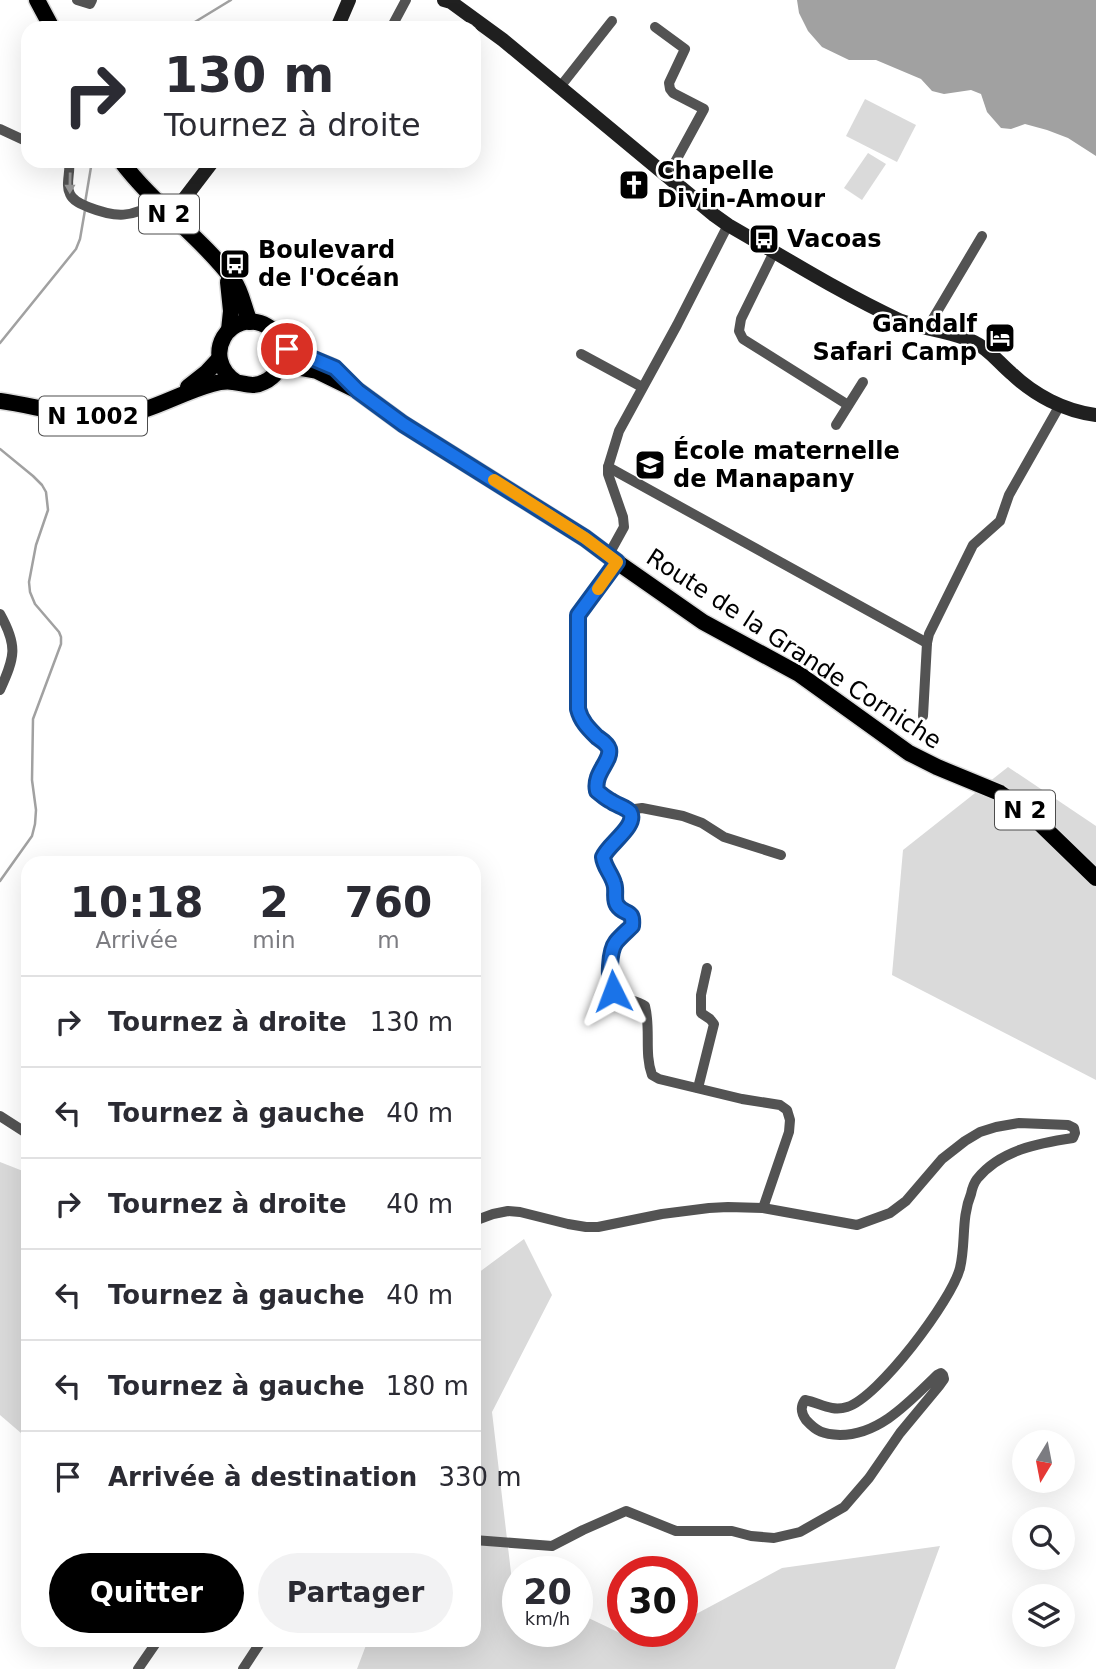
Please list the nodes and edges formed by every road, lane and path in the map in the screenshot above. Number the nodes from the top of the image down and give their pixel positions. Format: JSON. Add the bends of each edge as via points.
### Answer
{"nodes":[{"id":1,"x":37,"y":0,"type":"edge"},
{"id":2,"x":78,"y":0,"type":"edge"},
{"id":3,"x":92,"y":0,"type":"edge"},
{"id":4,"x":349,"y":0,"type":"edge"},
{"id":5,"x":406,"y":0,"type":"edge"},
{"id":6,"x":444,"y":0,"type":"edge"},
{"id":7,"x":48,"y":21,"type":"edge"},
{"id":8,"x":340,"y":21,"type":"edge"},
{"id":9,"x":395,"y":21,"type":"edge"},
{"id":10,"x":477,"y":21,"type":"edge"},
{"id":11,"x":612,"y":21,"type":"dead end"},
{"id":12,"x":481,"y":24,"type":"edge"},
{"id":13,"x":655,"y":27,"type":"dead end"},
{"id":14,"x":560,"y":87,"type":"junction"},
{"id":15,"x":0,"y":129,"type":"edge"},
{"id":16,"x":21,"y":139,"type":"edge"},
{"id":17,"x":70,"y":168,"type":"edge"},
{"id":18,"x":127,"y":168,"type":"edge"},
{"id":19,"x":208,"y":168,"type":"edge"},
{"id":20,"x":668,"y":175,"type":"junction"},
{"id":21,"x":158,"y":202,"type":"junction"},
{"id":22,"x":171,"y":216,"type":"junction"},
{"id":23,"x":728,"y":225,"type":"junction"},
{"id":24,"x":982,"y":236,"type":"dead end"},
{"id":25,"x":774,"y":252,"type":"junction"},
{"id":26,"x":220,"y":264,"type":"junction"},
{"id":27,"x":250,"y":322,"type":"junction"},
{"id":28,"x":928,"y":327,"type":"junction"},
{"id":29,"x":229,"y":330,"type":"junction"},
{"id":30,"x":282,"y":347,"type":"junction"},
{"id":31,"x":581,"y":354,"type":"dead end"},
{"id":32,"x":219,"y":359,"type":"junction"},
{"id":33,"x":279,"y":368,"type":"junction"},
{"id":34,"x":236,"y":382,"type":"junction"},
{"id":35,"x":863,"y":382,"type":"dead end"},
{"id":36,"x":642,"y":387,"type":"junction"},
{"id":37,"x":358,"y":391,"type":"junction"},
{"id":38,"x":0,"y":401,"type":"edge"},
{"id":39,"x":848,"y":404,"type":"junction"},
{"id":40,"x":1060,"y":405,"type":"junction"},
{"id":41,"x":156,"y":407,"type":"junction"},
{"id":42,"x":1095,"y":413,"type":"edge"},
{"id":43,"x":836,"y":425,"type":"dead end"},
{"id":44,"x":608,"y":467,"type":"junction"},
{"id":45,"x":612,"y":559,"type":"junction"},
{"id":46,"x":0,"y":614,"type":"edge"},
{"id":47,"x":927,"y":643,"type":"junction"},
{"id":48,"x":0,"y":690,"type":"edge"},
{"id":49,"x":923,"y":716,"type":"dead end"},
{"id":50,"x":628,"y":810,"type":"junction"},
{"id":51,"x":781,"y":855,"type":"dead end"},
{"id":52,"x":1096,"y":878,"type":"edge"},
{"id":53,"x":708,"y":968,"type":"dead end"},
{"id":54,"x":698,"y":1088,"type":"junction"},
{"id":55,"x":0,"y":1116,"type":"edge"},
{"id":56,"x":21,"y":1130,"type":"edge"},
{"id":57,"x":764,"y":1208,"type":"junction"},
{"id":58,"x":481,"y":1218,"type":"edge"},
{"id":59,"x":481,"y":1541,"type":"edge"},
{"id":60,"x":153,"y":1647,"type":"edge"},
{"id":61,"x":257,"y":1647,"type":"edge"},
{"id":62,"x":138,"y":1669,"type":"edge"},
{"id":63,"x":243,"y":1669,"type":"edge"}],
"edges":[{"from":1,"to":7,"type":"main road"},
{"from":2,"to":3,"type":"street","via":[[90,4]]},
{"from":4,"to":8,"type":"street"},
{"from":5,"to":9,"type":"street"},
{"from":6,"to":10,"type":"street"},
{"from":11,"to":14,"type":"street"},
{"from":12,"to":14,"type":"street"},
{"from":13,"to":20,"type":"street","via":[[685,49],[670,89],[704,109]]},
{"from":14,"to":20,"type":"street"},
{"from":15,"to":16,"type":"street"},
{"from":17,"to":21,"type":"street","one_way":true,"via":[[71,197],[100,212],[122,215]]},
{"from":18,"to":21,"type":"main road","number":"N 2"},
{"from":19,"to":22,"type":"street"},
{"from":20,"to":23,"type":"street"},
{"from":21,"to":22,"type":"main road","number":"N 2"},
{"from":22,"to":26,"type":"main road","number":"N 2"},
{"from":23,"to":25,"type":"street"},
{"from":23,"to":36,"type":"street"},
{"from":24,"to":28,"type":"street"},
{"from":25,"to":28,"type":"street","via":[[900,320]]},
{"from":25,"to":39,"type":"street","via":[[741,319],[743,340]]},
{"from":26,"to":27,"type":"main road","number":"N 2","via":[[236,284]]},
{"from":26,"to":29,"type":"main road","number":"N 2","via":[[229,286]]},
{"from":27,"to":29,"type":"main road"},
{"from":27,"to":30,"type":"main road","via":[[271,329]]},
{"from":28,"to":40,"type":"street","via":[[973,341],[1022,383]]},
{"from":29,"to":32,"type":"main road","via":[[221,342]]},
{"from":30,"to":33,"type":"main road"},
{"from":30,"to":37,"type":"main road","name":"Route de la Grande Corniche","number":"N 2","via":[[335,368]]},
{"from":31,"to":36,"type":"street"},
{"from":32,"to":34,"type":"main road"},
{"from":32,"to":41,"type":"main road","number":"N 1002"},
{"from":33,"to":34,"type":"main road","via":[[257,385]]},
{"from":33,"to":37,"type":"main road","name":"Route de la Grande Corniche","number":"N 2","via":[[317,370]]},
{"from":34,"to":41,"type":"main road","number":"N 1002","via":[[209,385]]},
{"from":35,"to":39,"type":"street"},
{"from":36,"to":44,"type":"street","via":[[619,430]]},
{"from":37,"to":45,"type":"main road","name":"Route de la Grande Corniche","number":"N 2"},
{"from":38,"to":41,"type":"main road","number":"N 1002","via":[[107,416]]},
{"from":39,"to":43,"type":"street"},
{"from":40,"to":42,"type":"street"},
{"from":40,"to":47,"type":"street","via":[[1009,495],[1000,521],[973,545]]},
{"from":44,"to":45,"type":"street","via":[[624,527]]},
{"from":44,"to":47,"type":"street"},
{"from":45,"to":50,"type":"street","via":[[578,615],[578,709],[584,723],[609,750],[597,791]]},
{"from":45,"to":52,"type":"main road","name":"Route de la Grande Corniche","number":"N 2","via":[[703,622],[799,674],[909,753],[1000,793],[1029,813]]},
{"from":46,"to":48,"type":"street","via":[[13,647]]},
{"from":47,"to":49,"type":"street"},
{"from":50,"to":51,"type":"street","via":[[635,807],[683,816],[724,837]]},
{"from":50,"to":54,"type":"street","via":[[630,825],[603,857],[614,882],[615,900],[633,919],[613,948],[610,985],[620,996],[645,1006],[652,1076]]},
{"from":53,"to":54,"type":"street","via":[[701,1013],[714,1024]]},
{"from":54,"to":57,"type":"street","via":[[787,1110],[789,1132]]},
{"from":55,"to":56,"type":"street"},
{"from":57,"to":58,"type":"street","via":[[709,1208],[598,1227],[508,1211]]},
{"from":57,"to":59,"type":"street","via":[[857,1225],[890,1213],[906,1201],[942,1159],[980,1132],[1019,1124],[1074,1128],[1073,1138],[999,1158],[975,1180],[954,1284],[902,1359],[878,1385],[848,1407],[802,1403],[803,1417],[819,1432],[861,1432],[893,1415],[937,1375],[943,1375],[844,1507],[800,1532],[774,1538],[732,1531],[676,1531],[626,1511],[551,1546]]},
{"from":60,"to":62,"type":"street"},
{"from":61,"to":63,"type":"street"}]}
